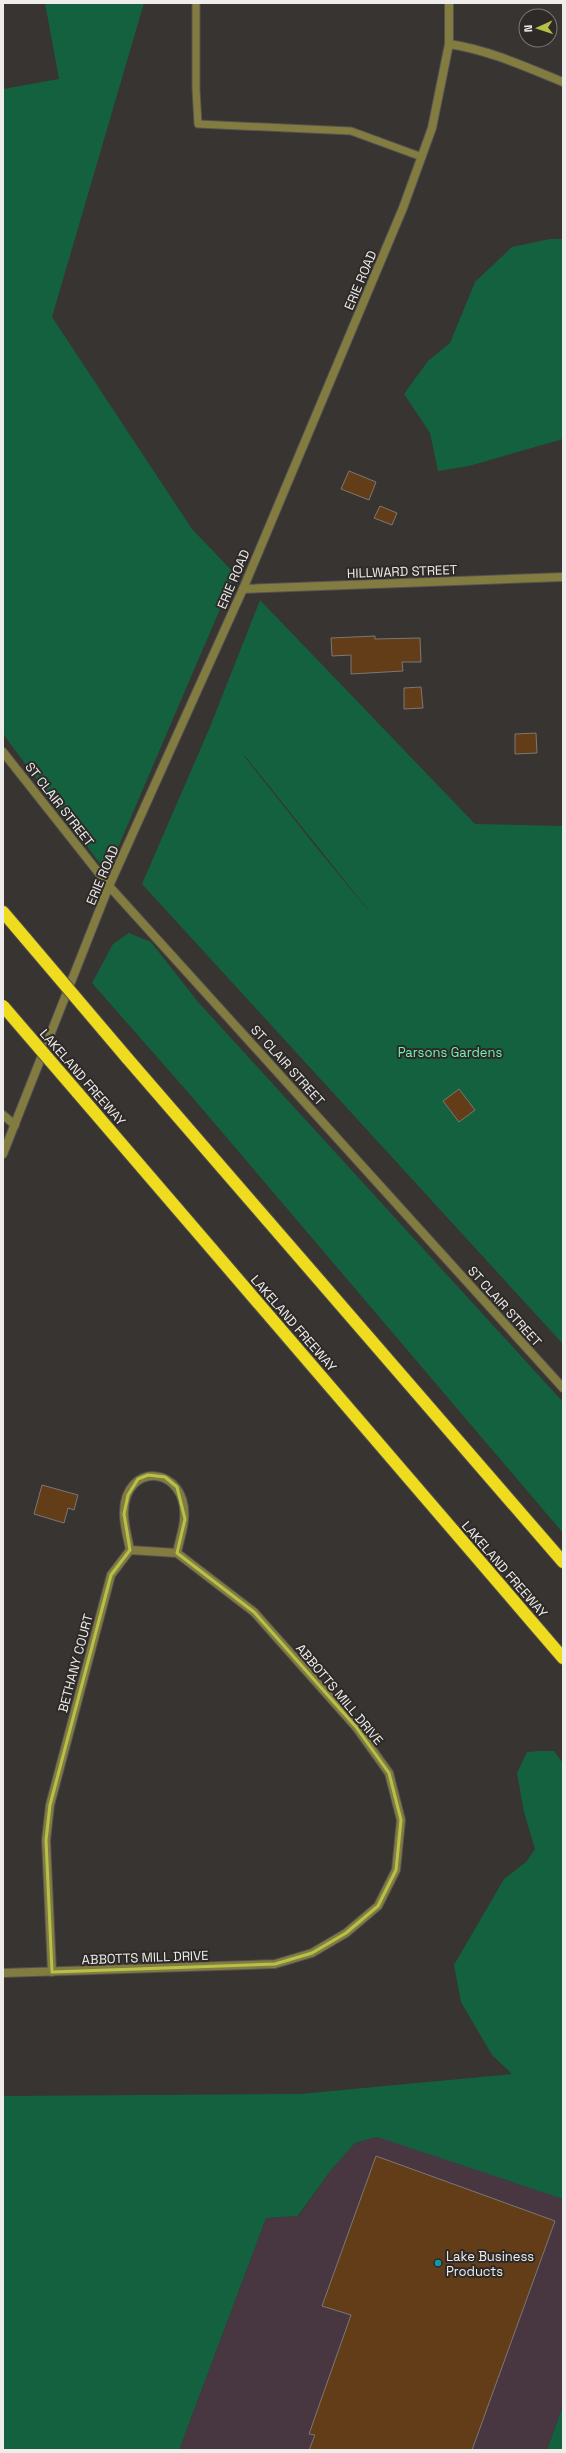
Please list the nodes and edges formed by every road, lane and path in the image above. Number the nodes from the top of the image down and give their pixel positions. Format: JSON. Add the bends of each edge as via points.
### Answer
{"nodes":[{"id":1,"x":196,"y":3,"type":"edge"},
{"id":2,"x":449,"y":3,"type":"edge"},
{"id":3,"x":449,"y":44,"type":"junction"},
{"id":4,"x":563,"y":82,"type":"edge"},
{"id":5,"x":422,"y":157,"type":"junction"},
{"id":6,"x":563,"y":577,"type":"edge"},
{"id":7,"x":243,"y":589,"type":"junction"},
{"id":8,"x":3,"y":752,"type":"edge"},
{"id":9,"x":109,"y":886,"type":"junction"},
{"id":10,"x":3,"y":912,"type":"edge"},
{"id":11,"x":3,"y":1006,"type":"edge"},
{"id":12,"x":3,"y":1116,"type":"edge"},
{"id":13,"x":15,"y":1125,"type":"junction"},
{"id":14,"x":3,"y":1154,"type":"edge"},
{"id":15,"x":563,"y":1388,"type":"edge"},
{"id":16,"x":130,"y":1550,"type":"junction"},
{"id":17,"x":177,"y":1553,"type":"junction"},
{"id":18,"x":563,"y":1562,"type":"edge"},
{"id":19,"x":563,"y":1658,"type":"edge"},
{"id":20,"x":52,"y":1972,"type":"junction"},
{"id":21,"x":3,"y":1974,"type":"edge"}],
"edges":[{"from":1,"to":5,"type":"lane","via":[[198,124],[351,131]]},
{"from":2,"to":3,"type":"street","name":"ERIE ROAD"},
{"from":3,"to":4,"type":"street","via":[[497,55]]},
{"from":3,"to":5,"type":"street","name":"ERIE ROAD","via":[[432,128]]},
{"from":5,"to":7,"type":"street","name":"ERIE ROAD","via":[[397,223]]},
{"from":6,"to":7,"type":"street","name":"HILLWARD STREET"},
{"from":7,"to":9,"type":"street","name":"ERIE ROAD"},
{"from":8,"to":9,"type":"street","name":"ST CLAIR STREET"},
{"from":9,"to":13,"type":"street","name":"ERIE ROAD"},
{"from":9,"to":15,"type":"street","name":"ST CLAIR STREET"},
{"from":10,"to":18,"type":"highway","bridge":true},
{"from":11,"to":19,"type":"highway","name":"LAKELAND FREEWAY","bridge":true},
{"from":12,"to":13,"type":"street"},
{"from":13,"to":14,"type":"street","name":"ERIE ROAD"},
{"from":16,"to":17,"type":"street"},
{"from":16,"to":17,"type":"street","via":[[124,1514],[128,1495],[138,1480],[148,1475],[165,1477],[177,1487],[182,1499],[184,1520]]},
{"from":16,"to":20,"type":"street","name":"BETHANY COURT","via":[[111,1575],[50,1805],[46,1840]]},
{"from":17,"to":20,"type":"street","name":"ABBOTTS MILL DRIVE","via":[[254,1612],[356,1727],[389,1773],[401,1820],[396,1870],[378,1906],[346,1933],[312,1953],[282,1962]]},
{"from":20,"to":21,"type":"street","name":"ABBOTTS MILL DRIVE"}]}
